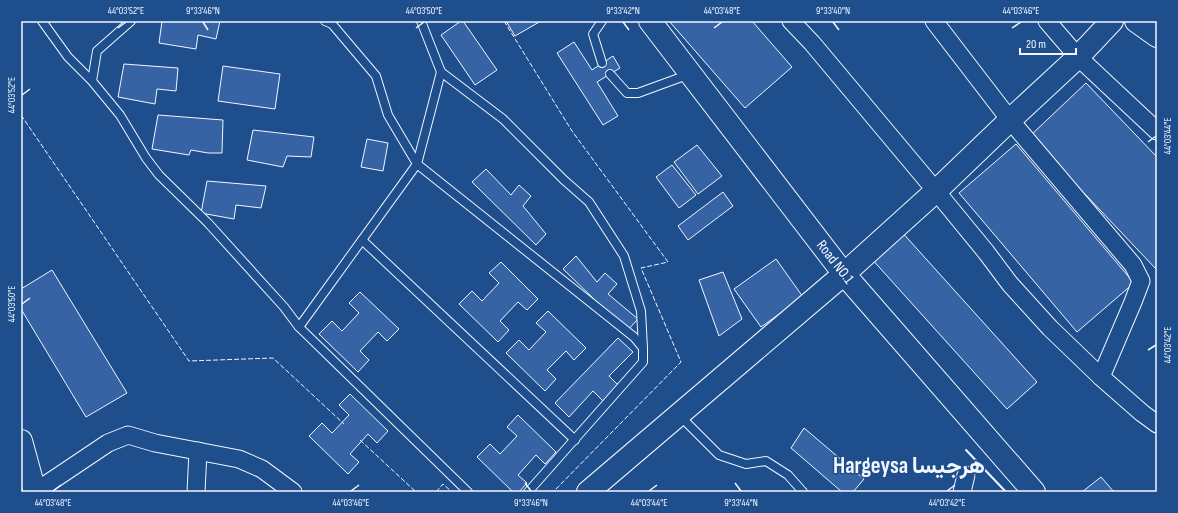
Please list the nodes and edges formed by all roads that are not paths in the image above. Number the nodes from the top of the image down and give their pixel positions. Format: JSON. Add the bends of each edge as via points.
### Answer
{"nodes":[{"id":1,"x":42,"y":21,"type":"edge"},
{"id":2,"x":131,"y":21,"type":"edge"},
{"id":3,"x":325,"y":21,"type":"edge"},
{"id":4,"x":421,"y":21,"type":"edge"},
{"id":5,"x":602,"y":21,"type":"edge"},
{"id":6,"x":650,"y":21,"type":"edge"},
{"id":7,"x":791,"y":21,"type":"edge"},
{"id":8,"x":934,"y":21,"type":"edge"},
{"id":9,"x":1047,"y":21,"type":"edge"},
{"id":10,"x":1112,"y":21,"type":"edge"},
{"id":11,"x":1136,"y":21,"type":"edge"},
{"id":12,"x":1157,"y":36,"type":"edge"},
{"id":13,"x":1078,"y":57,"type":"junction"},
{"id":14,"x":602,"y":63,"type":"dead end"},
{"id":15,"x":440,"y":72,"type":"junction"},
{"id":16,"x":610,"y":74,"type":"dead end"},
{"id":17,"x":690,"y":74,"type":"junction"},
{"id":18,"x":92,"y":81,"type":"junction"},
{"id":19,"x":1010,"y":120,"type":"junction"},
{"id":20,"x":1157,"y":131,"type":"edge"},
{"id":21,"x":417,"y":164,"type":"junction"},
{"id":22,"x":936,"y":191,"type":"junction"},
{"id":23,"x":362,"y":240,"type":"junction"},
{"id":24,"x":844,"y":274,"type":"junction"},
{"id":25,"x":299,"y":327,"type":"junction"},
{"id":26,"x":643,"y":348,"type":"junction"},
{"id":27,"x":1101,"y":377,"type":"junction"},
{"id":28,"x":679,"y":415,"type":"junction"},
{"id":29,"x":1157,"y":424,"type":"edge"},
{"id":30,"x":575,"y":440,"type":"junction"},
{"id":31,"x":21,"y":441,"type":"edge"},
{"id":32,"x":198,"y":451,"type":"junction"},
{"id":33,"x":966,"y":476,"type":"dead end"},
{"id":34,"x":35,"y":492,"type":"edge"},
{"id":35,"x":196,"y":492,"type":"edge"},
{"id":36,"x":293,"y":492,"type":"edge"},
{"id":37,"x":468,"y":492,"type":"edge"},
{"id":38,"x":528,"y":492,"type":"edge"},
{"id":39,"x":588,"y":492,"type":"edge"},
{"id":40,"x":803,"y":492,"type":"edge"},
{"id":41,"x":962,"y":492,"type":"edge"},
{"id":42,"x":1034,"y":492,"type":"edge"}],
"edges":[{"from":1,"to":18,"type":"lane","via":[[68,57]]},
{"from":2,"to":18,"type":"lane","via":[[97,51]]},
{"from":3,"to":21,"type":"lane","via":[[332,24],[376,76],[388,115]]},
{"from":4,"to":15,"type":"lane"},
{"from":5,"to":14,"type":"lane","via":[[594,34]]},
{"from":6,"to":17,"type":"main road","name":"Road NO.1"},
{"from":7,"to":22,"type":"street"},
{"from":8,"to":19,"type":"street"},
{"from":9,"to":13,"type":"street"},
{"from":10,"to":13,"type":"main road"},
{"from":11,"to":12,"type":"main road"},
{"from":13,"to":19,"type":"main road"},
{"from":13,"to":20,"type":"street"},
{"from":15,"to":21,"type":"lane"},
{"from":15,"to":26,"type":"lane","via":[[503,119],[589,202],[624,256],[641,311]]},
{"from":16,"to":17,"type":"lane","via":[[627,93],[638,93]]},
{"from":17,"to":24,"type":"main road","name":"Road NO.1"},
{"from":18,"to":25,"type":"lane","via":[[120,114],[159,175],[208,223]]},
{"from":19,"to":22,"type":"main road"},
{"from":19,"to":27,"type":"street","via":[[1133,265],[1141,281]]},
{"from":21,"to":23,"type":"lane"},
{"from":21,"to":26,"type":"lane","via":[[634,337]]},
{"from":22,"to":24,"type":"main road"},
{"from":22,"to":27,"type":"street","via":[[1010,284],[1050,328]]},
{"from":23,"to":25,"type":"lane"},
{"from":23,"to":30,"type":"lane"},
{"from":24,"to":28,"type":"main road"},
{"from":24,"to":42,"type":"main road","name":"Road NO.1"},
{"from":25,"to":37,"type":"lane"},
{"from":26,"to":30,"type":"lane","via":[[643,362]]},
{"from":27,"to":29,"type":"street"},
{"from":28,"to":39,"type":"main road"},
{"from":28,"to":40,"type":"lane","via":[[719,455],[746,464],[766,461],[788,475]]},
{"from":30,"to":38,"type":"lane"},
{"from":31,"to":34,"type":"main road"},
{"from":32,"to":34,"type":"street","via":[[155,444],[128,435],[108,443]]},
{"from":32,"to":35,"type":"street"},
{"from":32,"to":36,"type":"street","via":[[239,459],[262,469]]},
{"from":33,"to":41,"type":"street"}]}
